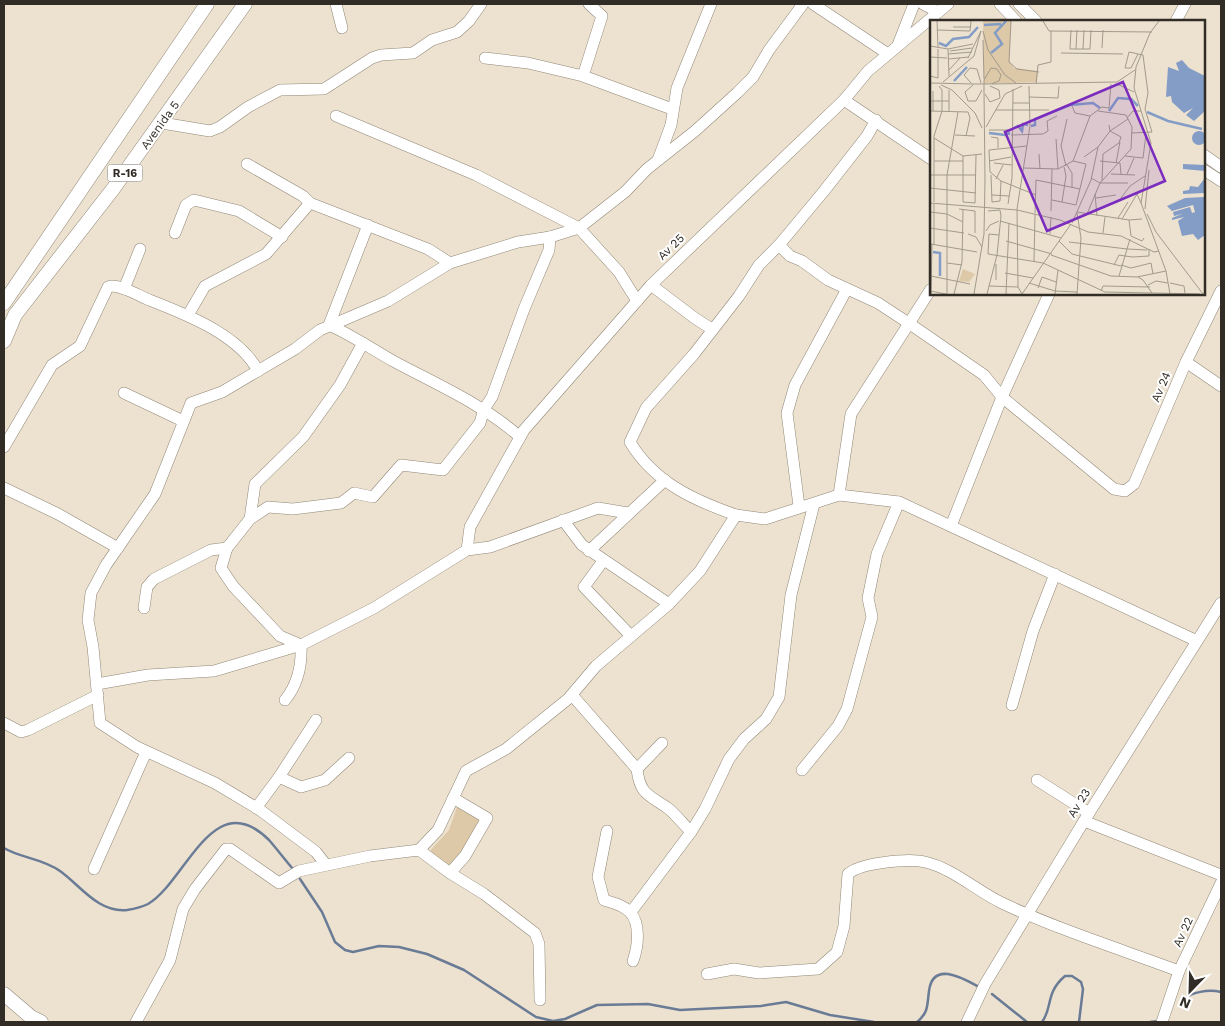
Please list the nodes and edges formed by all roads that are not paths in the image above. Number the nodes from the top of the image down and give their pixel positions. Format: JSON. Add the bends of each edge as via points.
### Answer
{"nodes":[{"id":1,"x":207,"y":4,"type":"edge"},
{"id":2,"x":245,"y":4,"type":"edge"},
{"id":3,"x":336,"y":4,"type":"edge"},
{"id":4,"x":481,"y":4,"type":"edge"},
{"id":5,"x":589,"y":4,"type":"edge"},
{"id":6,"x":711,"y":4,"type":"edge"},
{"id":7,"x":803,"y":4,"type":"edge"},
{"id":8,"x":813,"y":4,"type":"edge"},
{"id":9,"x":914,"y":4,"type":"edge"},
{"id":10,"x":923,"y":4,"type":"edge"},
{"id":11,"x":948,"y":4,"type":"edge"},
{"id":12,"x":1000,"y":4,"type":"edge"},
{"id":13,"x":1019,"y":4,"type":"edge"},
{"id":14,"x":1185,"y":4,"type":"edge"},
{"id":15,"x":938,"y":12,"type":"junction"},
{"id":16,"x":1015,"y":20,"type":"edge"},
{"id":17,"x":1035,"y":20,"type":"edge"},
{"id":18,"x":1177,"y":20,"type":"edge"},
{"id":19,"x":342,"y":28,"type":"dead end"},
{"id":20,"x":897,"y":46,"type":"junction"},
{"id":21,"x":888,"y":54,"type":"junction"},
{"id":22,"x":485,"y":58,"type":"dead end"},
{"id":23,"x":582,"y":76,"type":"junction"},
{"id":24,"x":844,"y":100,"type":"junction"},
{"id":25,"x":672,"y":109,"type":"junction"},
{"id":26,"x":336,"y":116,"type":"dead end"},
{"id":27,"x":876,"y":120,"type":"junction"},
{"id":28,"x":162,"y":123,"type":"junction"},
{"id":29,"x":1205,"y":156,"type":"edge"},
{"id":30,"x":930,"y":158,"type":"edge"},
{"id":31,"x":657,"y":162,"type":"junction"},
{"id":32,"x":247,"y":164,"type":"dead end"},
{"id":33,"x":1221,"y":166,"type":"edge"},
{"id":34,"x":1205,"y":171,"type":"edge"},
{"id":35,"x":1221,"y":181,"type":"edge"},
{"id":36,"x":310,"y":203,"type":"junction"},
{"id":37,"x":368,"y":225,"type":"junction"},
{"id":38,"x":579,"y":228,"type":"junction"},
{"id":39,"x":175,"y":233,"type":"dead end"},
{"id":40,"x":282,"y":237,"type":"junction"},
{"id":41,"x":550,"y":237,"type":"junction"},
{"id":42,"x":780,"y":245,"type":"junction"},
{"id":43,"x":140,"y":249,"type":"dead end"},
{"id":44,"x":450,"y":263,"type":"junction"},
{"id":45,"x":651,"y":284,"type":"junction"},
{"id":46,"x":124,"y":289,"type":"junction"},
{"id":47,"x":847,"y":289,"type":"junction"},
{"id":48,"x":930,"y":290,"type":"edge"},
{"id":49,"x":1221,"y":291,"type":"edge"},
{"id":50,"x":1049,"y":295,"type":"edge"},
{"id":51,"x":637,"y":301,"type":"junction"},
{"id":52,"x":4,"y":303,"type":"edge"},
{"id":53,"x":188,"y":315,"type":"junction"},
{"id":54,"x":910,"y":324,"type":"junction"},
{"id":55,"x":329,"y":325,"type":"junction"},
{"id":56,"x":712,"y":328,"type":"junction"},
{"id":57,"x":4,"y":341,"type":"edge"},
{"id":58,"x":363,"y":343,"type":"junction"},
{"id":59,"x":1186,"y":362,"type":"junction"},
{"id":60,"x":258,"y":370,"type":"junction"},
{"id":61,"x":1221,"y":386,"type":"edge"},
{"id":62,"x":124,"y":393,"type":"dead end"},
{"id":63,"x":1002,"y":397,"type":"junction"},
{"id":64,"x":484,"y":410,"type":"junction"},
{"id":65,"x":183,"y":421,"type":"junction"},
{"id":66,"x":520,"y":437,"type":"junction"},
{"id":67,"x":4,"y":448,"type":"edge"},
{"id":68,"x":665,"y":480,"type":"junction"},
{"id":69,"x":4,"y":488,"type":"edge"},
{"id":70,"x":839,"y":495,"type":"junction"},
{"id":71,"x":899,"y":502,"type":"junction"},
{"id":72,"x":814,"y":504,"type":"junction"},
{"id":73,"x":799,"y":506,"type":"junction"},
{"id":74,"x":628,"y":513,"type":"junction"},
{"id":75,"x":736,"y":515,"type":"junction"},
{"id":76,"x":250,"y":519,"type":"junction"},
{"id":77,"x":563,"y":520,"type":"junction"},
{"id":78,"x":951,"y":526,"type":"junction"},
{"id":79,"x":118,"y":548,"type":"junction"},
{"id":80,"x":227,"y":548,"type":"junction"},
{"id":81,"x":467,"y":550,"type":"junction"},
{"id":82,"x":589,"y":551,"type":"junction"},
{"id":83,"x":603,"y":561,"type":"junction"},
{"id":84,"x":1055,"y":574,"type":"junction"},
{"id":85,"x":1221,"y":603,"type":"edge"},
{"id":86,"x":669,"y":604,"type":"junction"},
{"id":87,"x":144,"y":608,"type":"dead end"},
{"id":88,"x":631,"y":636,"type":"junction"},
{"id":89,"x":1197,"y":642,"type":"junction"},
{"id":90,"x":301,"y":645,"type":"junction"},
{"id":91,"x":97,"y":690,"type":"junction"},
{"id":92,"x":572,"y":694,"type":"junction"},
{"id":93,"x":285,"y":700,"type":"dead end"},
{"id":94,"x":1012,"y":705,"type":"dead end"},
{"id":95,"x":316,"y":720,"type":"dead end"},
{"id":96,"x":4,"y":723,"type":"edge"},
{"id":97,"x":662,"y":742,"type":"dead end"},
{"id":98,"x":146,"y":752,"type":"junction"},
{"id":99,"x":349,"y":758,"type":"dead end"},
{"id":100,"x":637,"y":769,"type":"junction"},
{"id":101,"x":802,"y":770,"type":"dead end"},
{"id":102,"x":279,"y":777,"type":"junction"},
{"id":103,"x":1037,"y":780,"type":"dead end"},
{"id":104,"x":453,"y":798,"type":"junction"},
{"id":105,"x":256,"y":808,"type":"junction"},
{"id":106,"x":1087,"y":817,"type":"junction"},
{"id":107,"x":607,"y":832,"type":"dead end"},
{"id":108,"x":691,"y":832,"type":"junction"},
{"id":109,"x":419,"y":850,"type":"junction"},
{"id":110,"x":326,"y":865,"type":"junction"},
{"id":111,"x":94,"y":869,"type":"dead end"},
{"id":112,"x":450,"y":873,"type":"junction"},
{"id":113,"x":1221,"y":875,"type":"edge"},
{"id":114,"x":1221,"y":882,"type":"edge"},
{"id":115,"x":631,"y":912,"type":"junction"},
{"id":116,"x":1028,"y":914,"type":"junction"},
{"id":117,"x":633,"y":961,"type":"dead end"},
{"id":118,"x":1179,"y":971,"type":"junction"},
{"id":119,"x":708,"y":974,"type":"dead end"},
{"id":120,"x":4,"y":994,"type":"edge"},
{"id":121,"x":540,"y":1000,"type":"dead end"},
{"id":122,"x":41,"y":1022,"type":"edge"},
{"id":123,"x":136,"y":1022,"type":"edge"},
{"id":124,"x":967,"y":1022,"type":"edge"},
{"id":125,"x":1162,"y":1022,"type":"edge"}],
"edges":[{"from":1,"to":52,"type":"main road","number":"R-16"},
{"from":2,"to":28,"type":"main road","name":"Avenida 5","number":"R-16"},
{"from":3,"to":19,"type":"street"},
{"from":4,"to":28,"type":"street","via":[[457,32],[432,40],[413,53],[372,58],[328,88],[280,90],[210,131]]},
{"from":5,"to":23,"type":"street","via":[[602,16]]},
{"from":6,"to":25,"type":"street","via":[[677,88]]},
{"from":7,"to":31,"type":"street","via":[[769,50],[754,77]]},
{"from":8,"to":21,"type":"street"},
{"from":9,"to":20,"type":"street"},
{"from":10,"to":15,"type":"street"},
{"from":11,"to":15,"type":"street","name":"Av 25"},
{"from":12,"to":16,"type":"street"},
{"from":13,"to":17,"type":"street"},
{"from":14,"to":18,"type":"street"},
{"from":15,"to":20,"type":"street","name":"Av 25"},
{"from":20,"to":21,"type":"street","name":"Av 25"},
{"from":21,"to":24,"type":"street","name":"Av 25","via":[[868,71]]},
{"from":22,"to":23,"type":"street","via":[[528,63]]},
{"from":23,"to":25,"type":"street"},
{"from":24,"to":27,"type":"street"},
{"from":24,"to":45,"type":"street","name":"Av 25"},
{"from":25,"to":31,"type":"street","via":[[671,125]]},
{"from":26,"to":38,"type":"street","via":[[476,175]]},
{"from":27,"to":30,"type":"street"},
{"from":27,"to":42,"type":"street"},
{"from":28,"to":57,"type":"main road","name":"Avenida 5","number":"R-16","via":[[14,315]]},
{"from":29,"to":33,"type":"street"},
{"from":31,"to":38,"type":"street"},
{"from":32,"to":36,"type":"street","via":[[304,196]]},
{"from":34,"to":35,"type":"street"},
{"from":36,"to":37,"type":"street"},
{"from":36,"to":40,"type":"street"},
{"from":37,"to":44,"type":"street","via":[[428,249]]},
{"from":37,"to":55,"type":"street"},
{"from":38,"to":41,"type":"street"},
{"from":38,"to":51,"type":"street","via":[[619,272]]},
{"from":39,"to":40,"type":"street","via":[[186,205],[194,200],[239,211]]},
{"from":40,"to":53,"type":"street","via":[[266,254],[205,286]]},
{"from":41,"to":44,"type":"street","via":[[518,242]]},
{"from":41,"to":64,"type":"street","via":[[549,250],[492,397]]},
{"from":42,"to":47,"type":"street","via":[[790,256]]},
{"from":42,"to":56,"type":"street","via":[[759,265],[739,296]]},
{"from":43,"to":46,"type":"street"},
{"from":44,"to":55,"type":"street","via":[[388,301]]},
{"from":45,"to":51,"type":"street","name":"Av 25"},
{"from":45,"to":56,"type":"street"},
{"from":46,"to":53,"type":"street"},
{"from":46,"to":67,"type":"street","via":[[108,287],[80,346],[52,365]]},
{"from":47,"to":54,"type":"street"},
{"from":47,"to":73,"type":"street","via":[[795,386],[787,413]]},
{"from":48,"to":54,"type":"street"},
{"from":49,"to":59,"type":"street","name":"Av 24"},
{"from":50,"to":63,"type":"street"},
{"from":51,"to":66,"type":"street","name":"Av 25"},
{"from":53,"to":60,"type":"street","via":[[230,341],[253,360]]},
{"from":54,"to":63,"type":"street","via":[[984,375]]},
{"from":54,"to":70,"type":"street","via":[[851,414]]},
{"from":55,"to":58,"type":"street"},
{"from":55,"to":60,"type":"street"},
{"from":56,"to":68,"type":"street","via":[[672,382],[646,408],[630,442],[642,461]]},
{"from":58,"to":64,"type":"street"},
{"from":58,"to":76,"type":"street","via":[[340,385],[303,437],[255,484]]},
{"from":59,"to":61,"type":"street"},
{"from":59,"to":63,"type":"street","name":"Av 24","via":[[1134,484],[1125,491],[1114,489]]},
{"from":60,"to":65,"type":"street","via":[[222,392],[191,403]]},
{"from":62,"to":65,"type":"street"},
{"from":63,"to":78,"type":"street"},
{"from":64,"to":66,"type":"street"},
{"from":64,"to":76,"type":"street","via":[[480,423],[443,470],[401,465],[373,497],[354,493],[341,503],[293,509],[268,507]]},
{"from":65,"to":79,"type":"street","via":[[155,494]]},
{"from":66,"to":81,"type":"street","name":"Av 25","via":[[470,527]]},
{"from":68,"to":74,"type":"street"},
{"from":68,"to":75,"type":"street","via":[[689,496]]},
{"from":69,"to":79,"type":"street"},
{"from":70,"to":71,"type":"street"},
{"from":70,"to":72,"type":"street"},
{"from":71,"to":78,"type":"street"},
{"from":71,"to":101,"type":"street","via":[[877,554],[868,598],[872,617],[847,709],[838,726]]},
{"from":72,"to":73,"type":"street"},
{"from":72,"to":108,"type":"street","via":[[791,595],[779,697],[766,719],[744,739],[729,759]]},
{"from":73,"to":75,"type":"street","via":[[765,519]]},
{"from":74,"to":77,"type":"street","via":[[598,508]]},
{"from":74,"to":82,"type":"street"},
{"from":75,"to":86,"type":"street","via":[[700,571]]},
{"from":76,"to":80,"type":"street"},
{"from":77,"to":81,"type":"street","via":[[490,547]]},
{"from":77,"to":82,"type":"street"},
{"from":78,"to":84,"type":"street"},
{"from":79,"to":91,"type":"street","via":[[91,593],[88,620]]},
{"from":80,"to":87,"type":"street","via":[[210,550],[154,579],[147,587]]},
{"from":80,"to":90,"type":"street","via":[[221,568],[233,586],[280,636]]},
{"from":81,"to":90,"type":"street","via":[[374,608]]},
{"from":82,"to":83,"type":"street"},
{"from":83,"to":86,"type":"street"},
{"from":83,"to":88,"type":"street","via":[[584,587]]},
{"from":84,"to":89,"type":"street"},
{"from":84,"to":94,"type":"street","via":[[1033,631]]},
{"from":85,"to":89,"type":"street","name":"Av 23"},
{"from":86,"to":88,"type":"street"},
{"from":88,"to":92,"type":"street","via":[[596,666]]},
{"from":89,"to":106,"type":"street","name":"Av 23"},
{"from":90,"to":91,"type":"street","via":[[214,670],[148,675]]},
{"from":90,"to":93,"type":"street","via":[[302,660],[294,688]]},
{"from":91,"to":96,"type":"street","via":[[28,730],[21,732]]},
{"from":91,"to":98,"type":"street","via":[[100,722]]},
{"from":92,"to":100,"type":"street"},
{"from":92,"to":104,"type":"street","via":[[506,749],[466,771]]},
{"from":95,"to":102,"type":"street"},
{"from":97,"to":100,"type":"street"},
{"from":98,"to":105,"type":"street","via":[[215,784]]},
{"from":98,"to":111,"type":"street"},
{"from":99,"to":102,"type":"street","via":[[325,780],[301,787]]},
{"from":100,"to":108,"type":"street","via":[[642,789]]},
{"from":102,"to":105,"type":"street"},
{"from":103,"to":106,"type":"street"},
{"from":104,"to":109,"type":"street","via":[[438,830]]},
{"from":104,"to":112,"type":"street","via":[[487,818]]},
{"from":105,"to":110,"type":"street","via":[[316,852]]},
{"from":106,"to":113,"type":"street"},
{"from":106,"to":116,"type":"street","name":"Av 23"},
{"from":107,"to":115,"type":"street","via":[[598,877],[604,900]]},
{"from":108,"to":115,"type":"street"},
{"from":109,"to":110,"type":"street"},
{"from":109,"to":112,"type":"street"},
{"from":110,"to":123,"type":"street","via":[[300,871],[279,883],[230,849],[222,852],[184,910],[170,960]]},
{"from":112,"to":121,"type":"street","via":[[535,933],[539,944]]},
{"from":114,"to":118,"type":"street","name":"Av 22"},
{"from":115,"to":117,"type":"street","via":[[639,944]]},
{"from":116,"to":118,"type":"street"},
{"from":116,"to":119,"type":"street","via":[[924,862],[895,862],[855,868],[848,874],[846,883],[844,926],[837,952],[818,969],[759,973],[734,969]]},
{"from":116,"to":124,"type":"street","name":"Av 23","via":[[985,984]]},
{"from":118,"to":125,"type":"street","name":"Av 22"},
{"from":120,"to":122,"type":"main road"}]}
